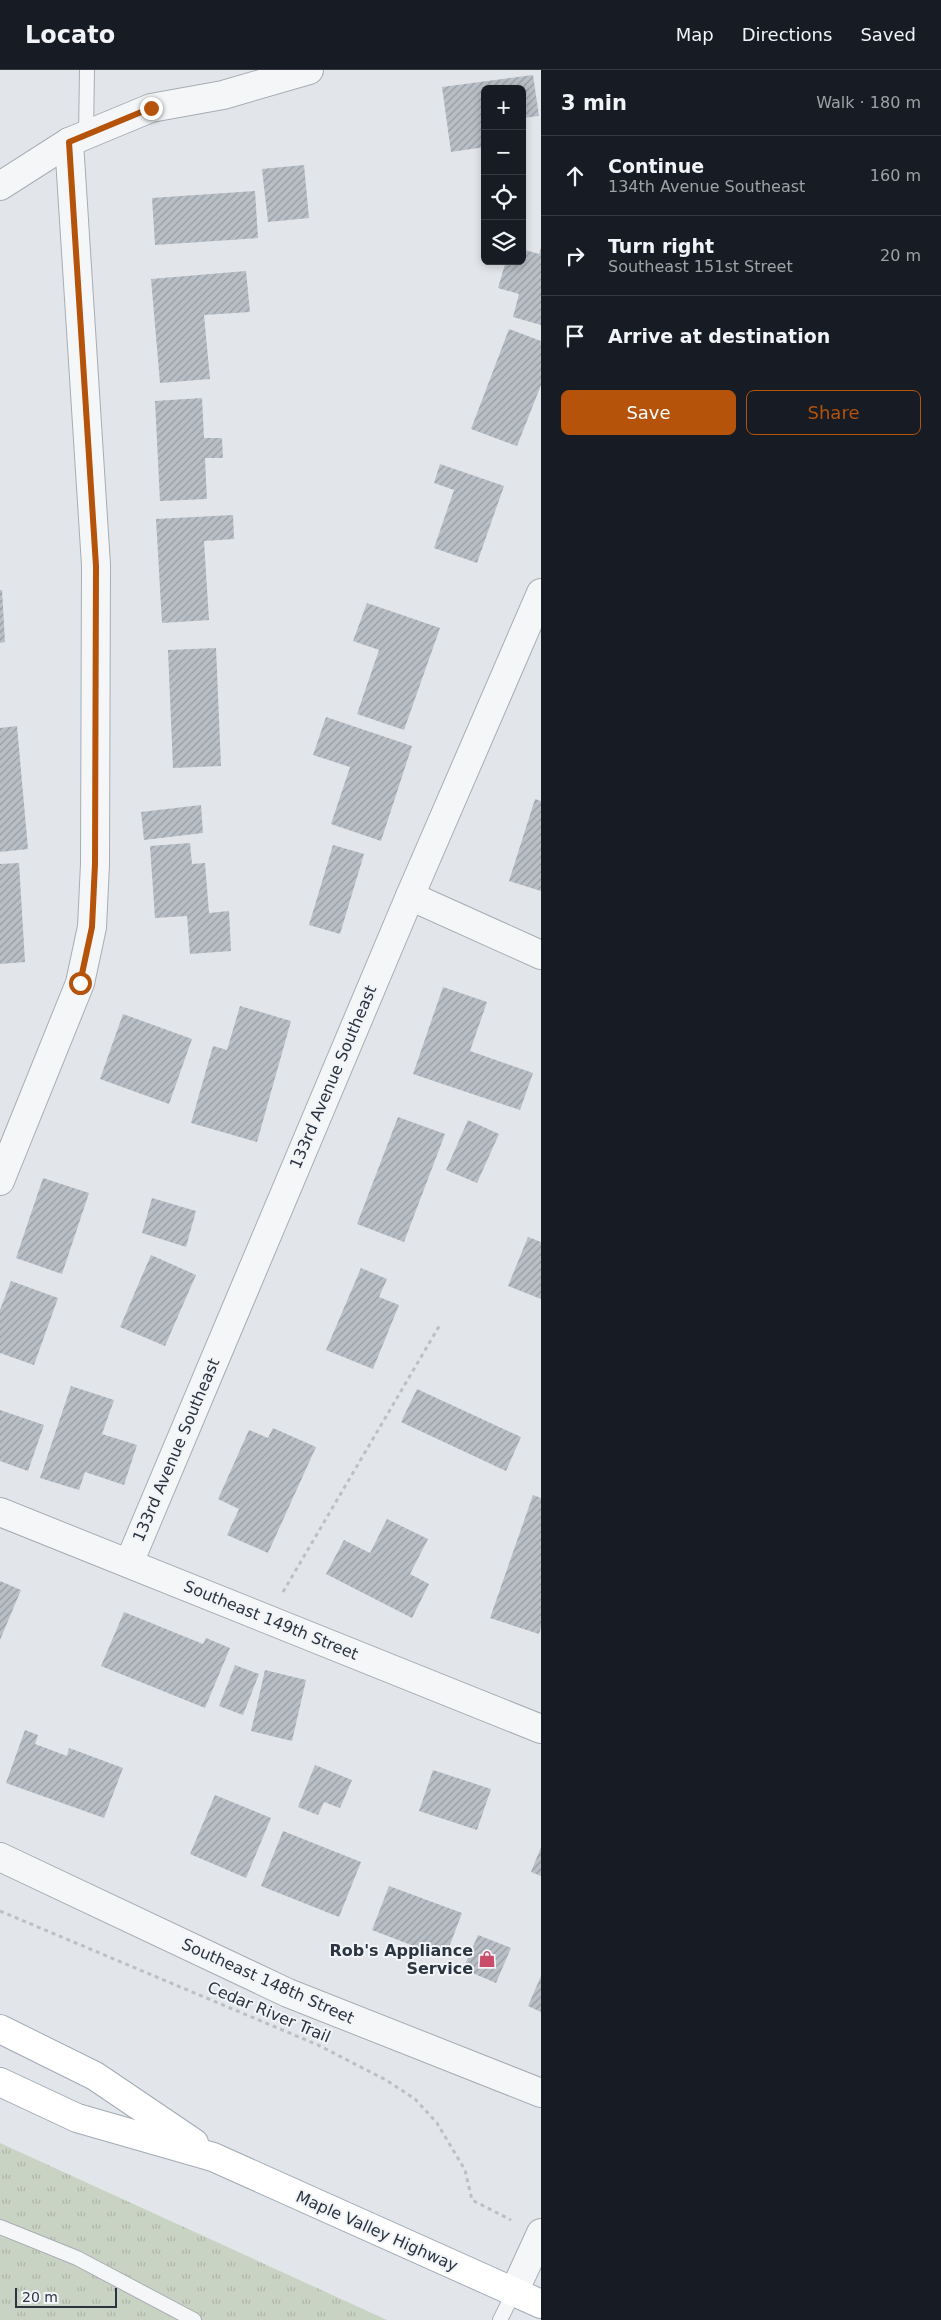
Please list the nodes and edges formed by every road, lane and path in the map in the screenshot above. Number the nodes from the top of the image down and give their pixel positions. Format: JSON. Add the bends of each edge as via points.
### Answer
{"nodes":[{"id":1,"x":87,"y":70,"type":"edge"},
{"id":2,"x":309,"y":70,"type":"edge"},
{"id":3,"x":78,"y":139,"type":"junction"},
{"id":4,"x":0,"y":186,"type":"edge"},
{"id":5,"x":541,"y":593,"type":"edge"},
{"id":6,"x":410,"y":896,"type":"junction"},
{"id":7,"x":541,"y":954,"type":"edge"},
{"id":8,"x":0,"y":1181,"type":"edge"},
{"id":9,"x":441,"y":1323,"type":"dead end"},
{"id":10,"x":0,"y":1512,"type":"edge"},
{"id":11,"x":129,"y":1563,"type":"junction"},
{"id":12,"x":267,"y":1618,"type":"junction"},
{"id":13,"x":541,"y":1729,"type":"edge"},
{"id":14,"x":0,"y":1858,"type":"edge"},
{"id":15,"x":0,"y":1911,"type":"edge"},
{"id":16,"x":0,"y":2029,"type":"edge"},
{"id":17,"x":0,"y":2082,"type":"edge"},
{"id":18,"x":541,"y":2093,"type":"edge"},
{"id":19,"x":213,"y":2157,"type":"junction"},
{"id":20,"x":0,"y":2227,"type":"edge"},
{"id":21,"x":541,"y":2234,"type":"edge"},
{"id":22,"x":514,"y":2292,"type":"junction"},
{"id":23,"x":541,"y":2304,"type":"edge"},
{"id":24,"x":194,"y":2320,"type":"edge"},
{"id":25,"x":500,"y":2320,"type":"edge"}],
"edges":[{"from":1,"to":3,"type":"lane"},
{"from":2,"to":3,"type":"street","via":[[223,95],[151,108]]},
{"from":3,"to":4,"type":"street"},
{"from":3,"to":8,"type":"street","via":[[96,566],[92,927],[80,983]]},
{"from":5,"to":6,"type":"street","name":"133rd Avenue Southeast"},
{"from":6,"to":7,"type":"street"},
{"from":6,"to":11,"type":"street","name":"133rd Avenue Southeast"},
{"from":9,"to":12,"type":"path"},
{"from":10,"to":11,"type":"street","name":"Southeast 149th Street"},
{"from":11,"to":12,"type":"street","name":"Southeast 149th Street"},
{"from":12,"to":13,"type":"street","name":"Southeast 149th Street"},
{"from":14,"to":18,"type":"street","name":"Southeast 148th Street","via":[[288,1993]]},
{"from":15,"to":21,"type":"path","name":"Cedar River Trail","via":[[318,2045],[386,2080],[415,2099],[437,2123],[464,2170],[472,2200]]},
{"from":16,"to":19,"type":"main road","name":"Maple Valley Highway","via":[[95,2076]]},
{"from":17,"to":19,"type":"main road","name":"Maple Valley Highway","via":[[77,2118]]},
{"from":19,"to":22,"type":"main road","name":"Maple Valley Highway"},
{"from":20,"to":24,"type":"lane","via":[[76,2258]]},
{"from":21,"to":22,"type":"street"},
{"from":22,"to":23,"type":"main road","name":"Maple Valley Highway"},
{"from":22,"to":25,"type":"lane"}]}
